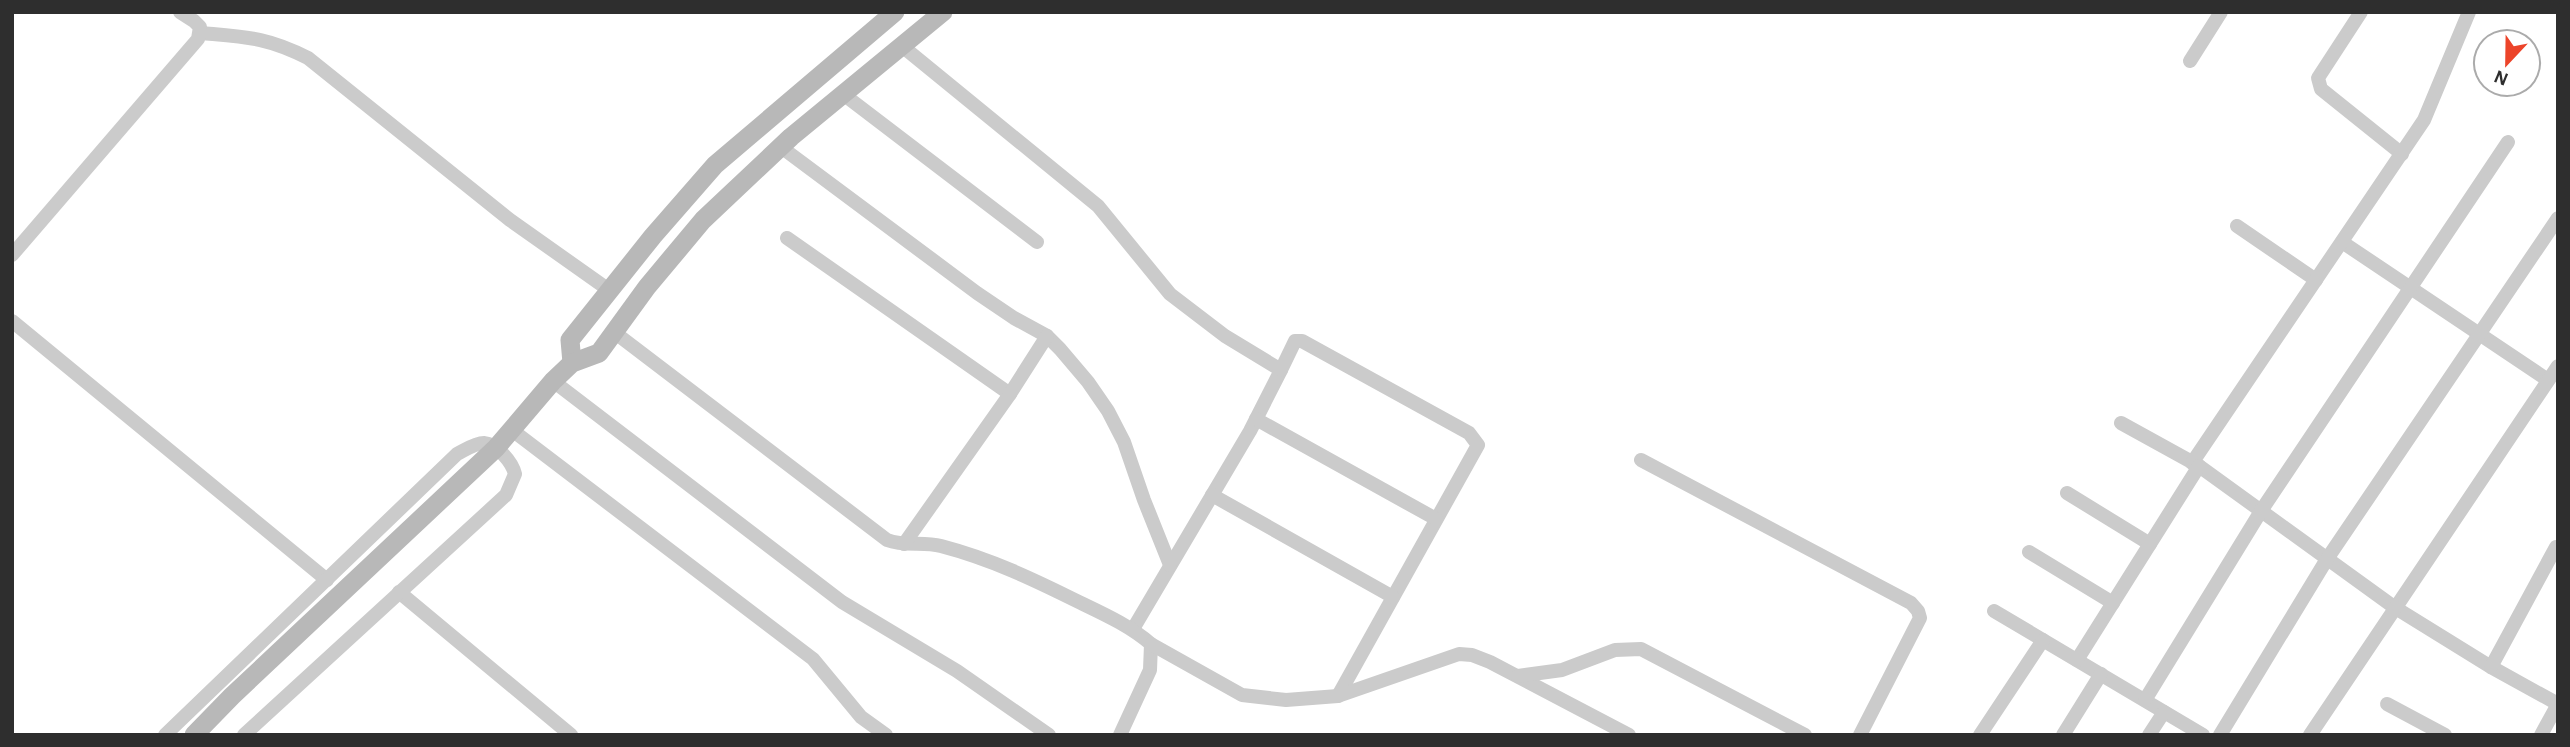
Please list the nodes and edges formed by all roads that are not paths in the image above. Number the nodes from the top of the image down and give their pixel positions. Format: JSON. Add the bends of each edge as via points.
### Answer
{"nodes":[{"id":1,"x":180,"y":12,"type":"edge"},
{"id":2,"x":895,"y":12,"type":"edge"},
{"id":3,"x":943,"y":12,"type":"edge"},
{"id":4,"x":2221,"y":12,"type":"edge"},
{"id":5,"x":2361,"y":12,"type":"edge"},
{"id":6,"x":2469,"y":12,"type":"edge"},
{"id":7,"x":201,"y":33,"type":"junction"},
{"id":8,"x":902,"y":46,"type":"junction"},
{"id":9,"x":2190,"y":61,"type":"dead end"},
{"id":10,"x":843,"y":94,"type":"junction"},
{"id":11,"x":2508,"y":142,"type":"dead end"},
{"id":12,"x":780,"y":147,"type":"junction"},
{"id":13,"x":2402,"y":154,"type":"junction"},
{"id":14,"x":2558,"y":218,"type":"edge"},
{"id":15,"x":2237,"y":226,"type":"dead end"},
{"id":16,"x":787,"y":238,"type":"dead end"},
{"id":17,"x":1037,"y":242,"type":"dead end"},
{"id":18,"x":2342,"y":242,"type":"junction"},
{"id":19,"x":12,"y":255,"type":"edge"},
{"id":20,"x":2316,"y":280,"type":"junction"},
{"id":21,"x":2410,"y":289,"type":"junction"},
{"id":22,"x":609,"y":290,"type":"junction"},
{"id":23,"x":12,"y":321,"type":"edge"},
{"id":24,"x":614,"y":332,"type":"junction"},
{"id":25,"x":2480,"y":333,"type":"junction"},
{"id":26,"x":1047,"y":336,"type":"junction"},
{"id":27,"x":572,"y":363,"type":"junction"},
{"id":28,"x":2558,"y":366,"type":"edge"},
{"id":29,"x":1281,"y":370,"type":"junction"},
{"id":30,"x":2549,"y":380,"type":"junction"},
{"id":31,"x":553,"y":381,"type":"junction"},
{"id":32,"x":1010,"y":394,"type":"junction"},
{"id":33,"x":1256,"y":419,"type":"junction"},
{"id":34,"x":2121,"y":423,"type":"dead end"},
{"id":35,"x":512,"y":430,"type":"junction"},
{"id":36,"x":496,"y":448,"type":"junction"},
{"id":37,"x":1641,"y":460,"type":"dead end"},
{"id":38,"x":2195,"y":465,"type":"junction"},
{"id":39,"x":2067,"y":493,"type":"dead end"},
{"id":40,"x":1212,"y":495,"type":"junction"},
{"id":41,"x":2261,"y":511,"type":"junction"},
{"id":42,"x":1436,"y":519,"type":"junction"},
{"id":43,"x":904,"y":544,"type":"junction"},
{"id":44,"x":2150,"y":544,"type":"junction"},
{"id":45,"x":2556,"y":547,"type":"dead end"},
{"id":46,"x":2029,"y":552,"type":"dead end"},
{"id":47,"x":2327,"y":559,"type":"junction"},
{"id":48,"x":1170,"y":565,"type":"junction"},
{"id":49,"x":327,"y":580,"type":"junction"},
{"id":50,"x":400,"y":592,"type":"junction"},
{"id":51,"x":1393,"y":597,"type":"junction"},
{"id":52,"x":2113,"y":603,"type":"junction"},
{"id":53,"x":2394,"y":607,"type":"junction"},
{"id":54,"x":1994,"y":611,"type":"dead end"},
{"id":55,"x":1133,"y":629,"type":"junction"},
{"id":56,"x":2043,"y":640,"type":"junction"},
{"id":57,"x":1150,"y":644,"type":"junction"},
{"id":58,"x":2077,"y":660,"type":"junction"},
{"id":59,"x":2491,"y":667,"type":"junction"},
{"id":60,"x":2101,"y":674,"type":"junction"},
{"id":61,"x":1518,"y":676,"type":"junction"},
{"id":62,"x":1338,"y":696,"type":"junction"},
{"id":63,"x":2145,"y":700,"type":"junction"},
{"id":64,"x":2558,"y":704,"type":"edge"},
{"id":65,"x":2386,"y":705,"type":"dead end"},
{"id":66,"x":2164,"y":712,"type":"junction"},
{"id":67,"x":165,"y":735,"type":"edge"},
{"id":68,"x":194,"y":735,"type":"edge"},
{"id":69,"x":244,"y":735,"type":"edge"},
{"id":70,"x":571,"y":735,"type":"edge"},
{"id":71,"x":886,"y":735,"type":"edge"},
{"id":72,"x":1049,"y":735,"type":"edge"},
{"id":73,"x":1120,"y":735,"type":"edge"},
{"id":74,"x":1629,"y":735,"type":"edge"},
{"id":75,"x":1805,"y":735,"type":"edge"},
{"id":76,"x":1860,"y":735,"type":"edge"},
{"id":77,"x":1980,"y":735,"type":"edge"},
{"id":78,"x":2063,"y":735,"type":"edge"},
{"id":79,"x":2149,"y":735,"type":"edge"},
{"id":80,"x":2203,"y":735,"type":"edge"},
{"id":81,"x":2220,"y":735,"type":"edge"},
{"id":82,"x":2310,"y":735,"type":"edge"},
{"id":83,"x":2445,"y":735,"type":"edge"},
{"id":84,"x":2541,"y":735,"type":"edge"}],
"edges":[{"from":1,"to":7,"type":"street","via":[[200,27]]},
{"from":2,"to":22,"type":"main road","via":[[715,165]]},
{"from":3,"to":8,"type":"main road"},
{"from":4,"to":9,"type":"street"},
{"from":5,"to":13,"type":"street","via":[[2318,84]]},
{"from":6,"to":13,"type":"street","via":[[2424,120]]},
{"from":7,"to":19,"type":"street"},
{"from":7,"to":22,"type":"street","via":[[256,37],[308,58],[510,220]]},
{"from":8,"to":10,"type":"main road"},
{"from":8,"to":29,"type":"street","via":[[1098,206],[1170,294],[1225,337]]},
{"from":10,"to":12,"type":"main road"},
{"from":10,"to":17,"type":"street"},
{"from":11,"to":21,"type":"street"},
{"from":12,"to":24,"type":"main road","via":[[703,220]]},
{"from":12,"to":26,"type":"street","via":[[977,293]]},
{"from":13,"to":18,"type":"street"},
{"from":14,"to":25,"type":"street"},
{"from":15,"to":20,"type":"street"},
{"from":16,"to":32,"type":"street"},
{"from":18,"to":20,"type":"street"},
{"from":18,"to":21,"type":"street"},
{"from":20,"to":38,"type":"street"},
{"from":21,"to":25,"type":"street"},
{"from":21,"to":41,"type":"street"},
{"from":22,"to":27,"type":"main road","via":[[570,340]]},
{"from":23,"to":49,"type":"street"},
{"from":24,"to":27,"type":"main road","via":[[599,353]]},
{"from":24,"to":43,"type":"street","via":[[887,540]]},
{"from":25,"to":30,"type":"street"},
{"from":25,"to":47,"type":"street"},
{"from":26,"to":32,"type":"street"},
{"from":26,"to":48,"type":"street","via":[[1108,411]]},
{"from":27,"to":31,"type":"main road"},
{"from":28,"to":30,"type":"street"},
{"from":29,"to":33,"type":"street"},
{"from":29,"to":42,"type":"street","via":[[1295,341],[1302,341],[1476,439],[1476,450]]},
{"from":30,"to":53,"type":"street"},
{"from":31,"to":35,"type":"main road"},
{"from":31,"to":72,"type":"street","via":[[842,602],[957,671]]},
{"from":32,"to":43,"type":"street"},
{"from":33,"to":40,"type":"street"},
{"from":33,"to":42,"type":"street"},
{"from":34,"to":38,"type":"street"},
{"from":35,"to":36,"type":"main road"},
{"from":35,"to":71,"type":"street","via":[[813,659],[861,717]]},
{"from":36,"to":49,"type":"street","via":[[485,443],[457,454]]},
{"from":36,"to":50,"type":"street","via":[[516,474],[506,495]]},
{"from":36,"to":68,"type":"main road"},
{"from":37,"to":76,"type":"street","via":[[1911,603],[1918,611],[1920,618]]},
{"from":38,"to":41,"type":"street"},
{"from":38,"to":44,"type":"street"},
{"from":39,"to":44,"type":"street"},
{"from":40,"to":48,"type":"street"},
{"from":40,"to":51,"type":"street"},
{"from":41,"to":47,"type":"street"},
{"from":41,"to":63,"type":"street"},
{"from":42,"to":51,"type":"street"},
{"from":43,"to":55,"type":"street","via":[[934,544],[979,556]]},
{"from":44,"to":52,"type":"street"},
{"from":45,"to":59,"type":"street"},
{"from":46,"to":52,"type":"street"},
{"from":47,"to":53,"type":"street"},
{"from":47,"to":81,"type":"street"},
{"from":48,"to":55,"type":"street"},
{"from":49,"to":67,"type":"street"},
{"from":50,"to":69,"type":"street"},
{"from":50,"to":70,"type":"street"},
{"from":51,"to":62,"type":"street"},
{"from":52,"to":58,"type":"street"},
{"from":53,"to":59,"type":"street"},
{"from":53,"to":82,"type":"street"},
{"from":54,"to":56,"type":"street"},
{"from":55,"to":57,"type":"street"},
{"from":56,"to":58,"type":"street"},
{"from":56,"to":77,"type":"street"},
{"from":57,"to":62,"type":"street","via":[[1242,695],[1286,700]]},
{"from":57,"to":73,"type":"street","via":[[1150,670]]},
{"from":58,"to":60,"type":"street"},
{"from":59,"to":64,"type":"street"},
{"from":60,"to":63,"type":"street"},
{"from":60,"to":78,"type":"street"},
{"from":61,"to":62,"type":"street","via":[[1472,655],[1459,654]]},
{"from":61,"to":74,"type":"street"},
{"from":61,"to":75,"type":"street","via":[[1562,670],[1615,650],[1641,649]]},
{"from":63,"to":66,"type":"street"},
{"from":64,"to":84,"type":"street"},
{"from":65,"to":83,"type":"street"},
{"from":66,"to":79,"type":"street"},
{"from":66,"to":80,"type":"street"}]}
